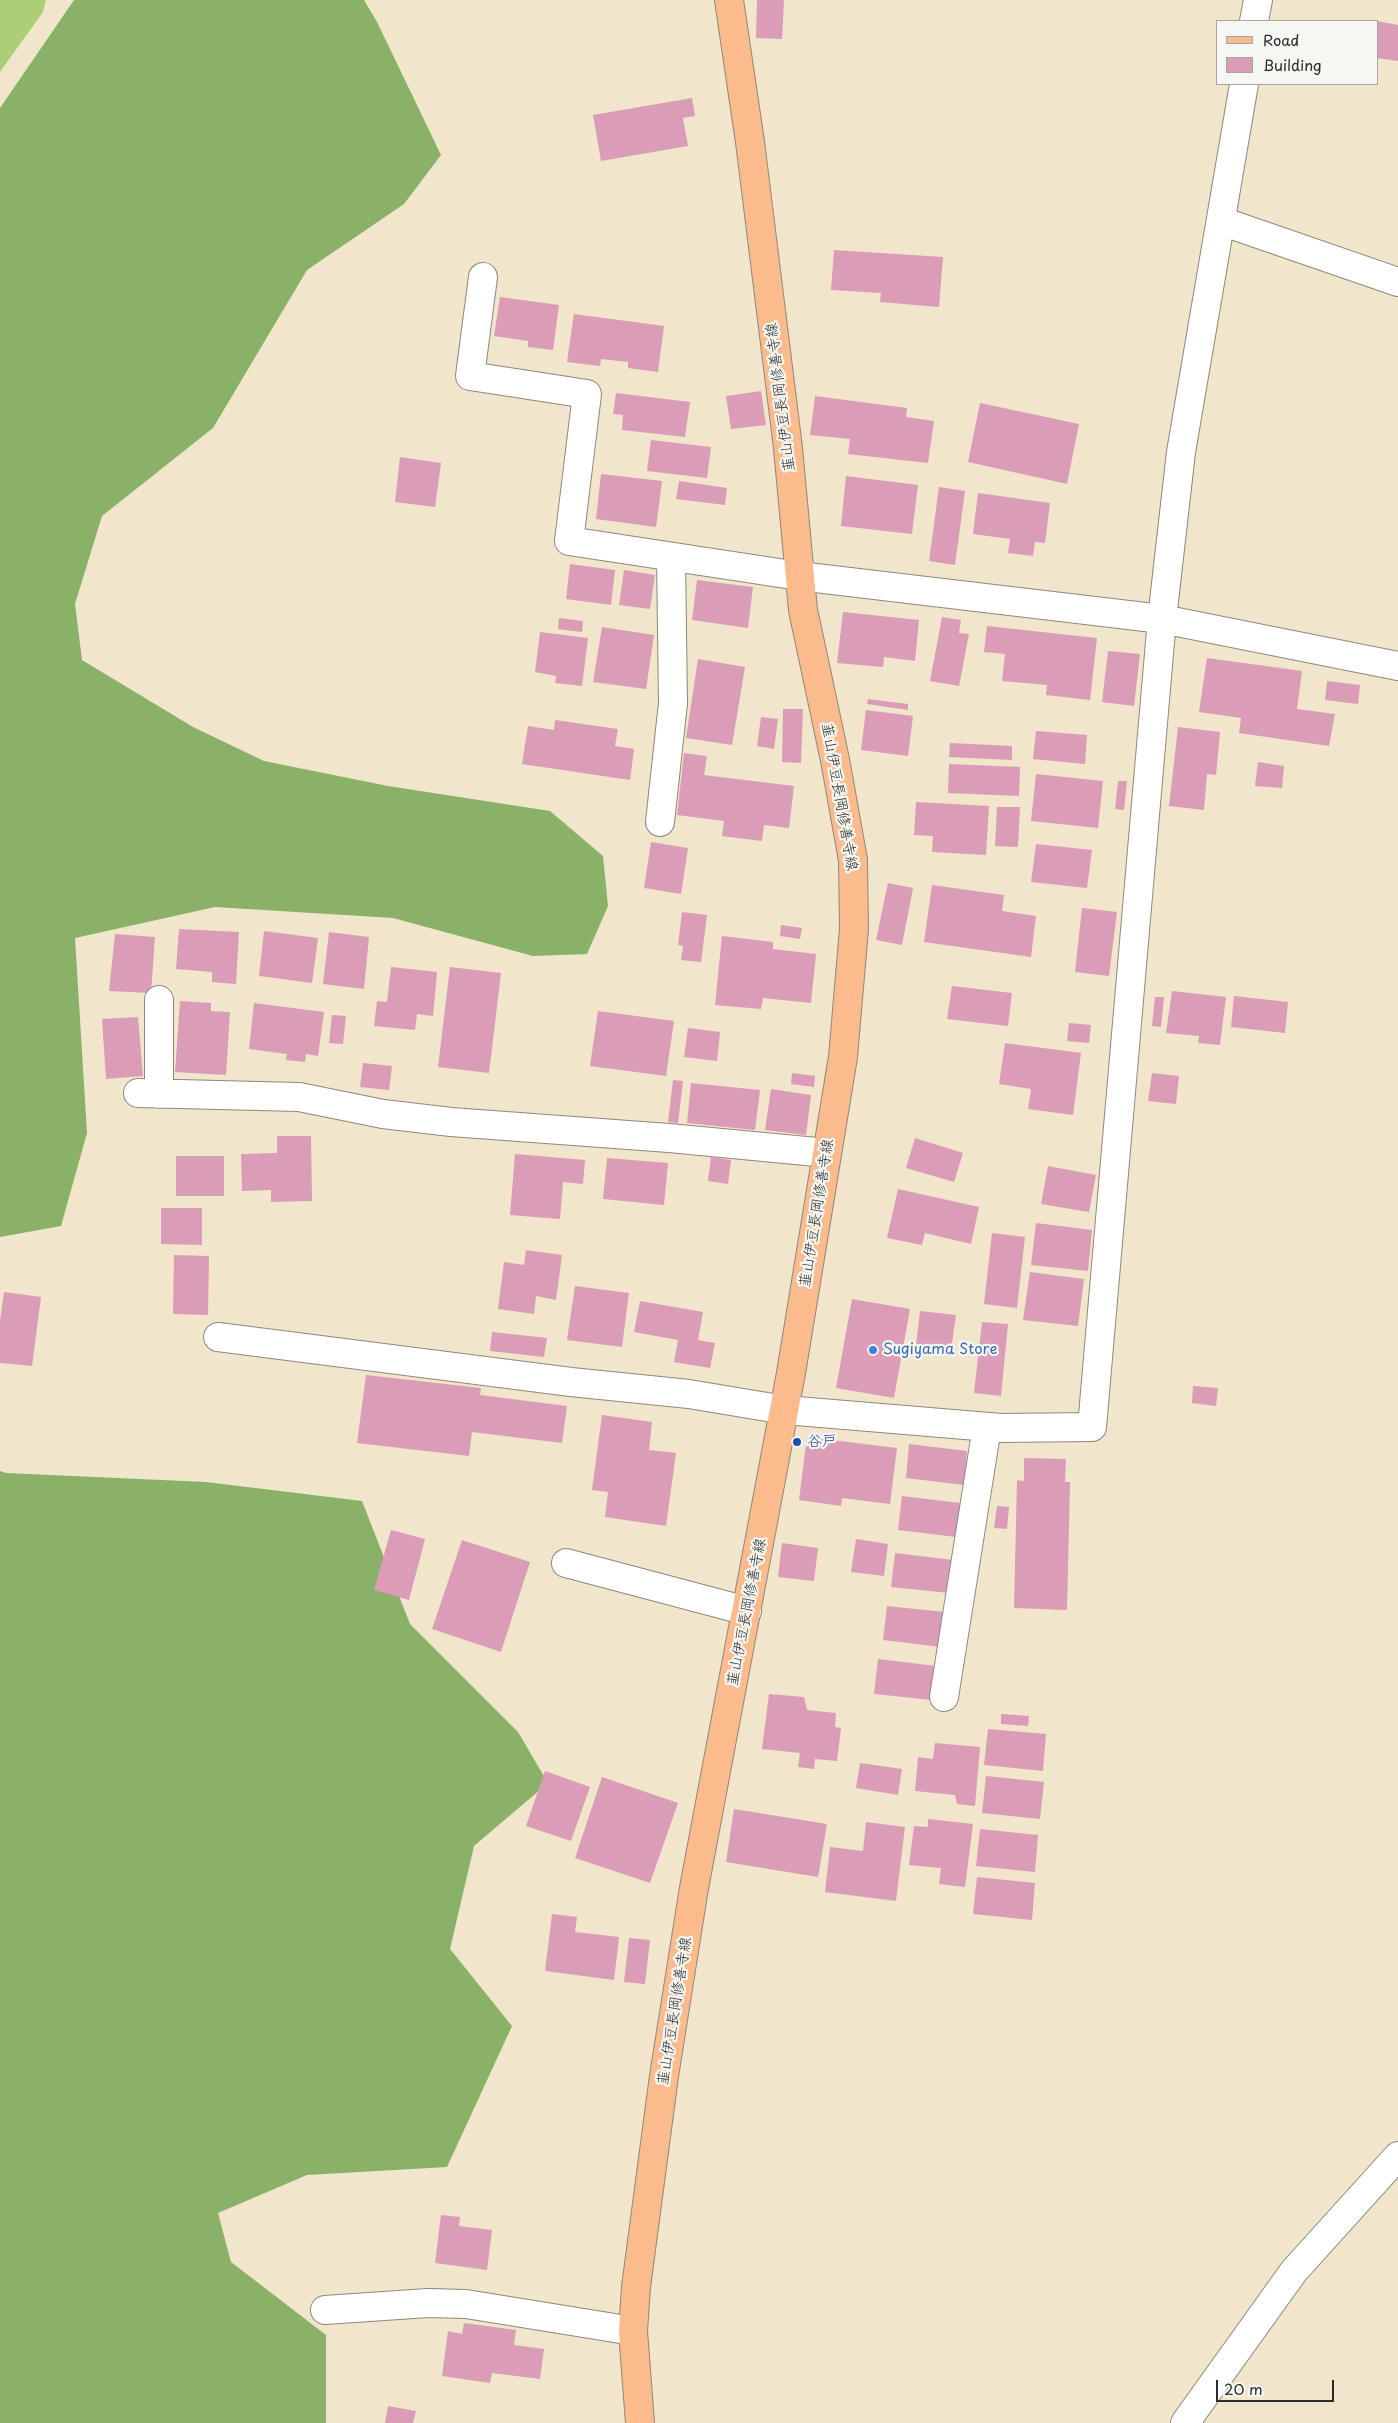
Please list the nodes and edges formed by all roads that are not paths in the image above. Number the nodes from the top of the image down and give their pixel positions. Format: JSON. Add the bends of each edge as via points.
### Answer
{"nodes":[{"id":1,"x":729,"y":0,"type":"edge"},
{"id":2,"x":1258,"y":0,"type":"edge"},
{"id":3,"x":1254,"y":20,"type":"edge"},
{"id":4,"x":1244,"y":85,"type":"edge"},
{"id":5,"x":1221,"y":221,"type":"junction"},
{"id":6,"x":483,"y":277,"type":"dead end"},
{"id":7,"x":1398,"y":282,"type":"edge"},
{"id":8,"x":671,"y":557,"type":"junction"},
{"id":9,"x":800,"y":576,"type":"junction"},
{"id":10,"x":1162,"y":619,"type":"junction"},
{"id":11,"x":1398,"y":666,"type":"edge"},
{"id":12,"x":660,"y":822,"type":"dead end"},
{"id":13,"x":159,"y":1000,"type":"dead end"},
{"id":14,"x":827,"y":1153,"type":"junction"},
{"id":15,"x":218,"y":1337,"type":"dead end"},
{"id":16,"x":785,"y":1410,"type":"junction"},
{"id":17,"x":987,"y":1427,"type":"junction"},
{"id":18,"x":566,"y":1563,"type":"dead end"},
{"id":19,"x":747,"y":1611,"type":"junction"},
{"id":20,"x":944,"y":1697,"type":"dead end"},
{"id":21,"x":1398,"y":2156,"type":"edge"},
{"id":22,"x":325,"y":2310,"type":"dead end"},
{"id":23,"x":633,"y":2331,"type":"junction"},
{"id":24,"x":640,"y":2423,"type":"edge"},
{"id":25,"x":1185,"y":2423,"type":"edge"}],
"edges":[{"from":1,"to":9,"type":"main road","name":"韮山伊豆長岡修善寺線","via":[[787,438]]},
{"from":2,"to":3,"type":"street"},
{"from":4,"to":5,"type":"street"},
{"from":5,"to":7,"type":"street"},
{"from":5,"to":10,"type":"street","via":[[1181,452]]},
{"from":6,"to":8,"type":"street","via":[[470,376],[587,394],[569,541]]},
{"from":8,"to":9,"type":"street"},
{"from":8,"to":12,"type":"street","via":[[673,702]]},
{"from":9,"to":10,"type":"street"},
{"from":9,"to":14,"type":"main road","name":"韮山伊豆長岡修善寺線","via":[[803,610],[835,760],[852,860],[854,929],[843,1057]]},
{"from":10,"to":11,"type":"street"},
{"from":10,"to":17,"type":"street","via":[[1092,1427]]},
{"from":13,"to":14,"type":"street","via":[[149,1094],[298,1097],[383,1114],[451,1122]]},
{"from":14,"to":16,"type":"main road","name":"韮山伊豆長岡修善寺線"},
{"from":15,"to":16,"type":"street","via":[[689,1394]]},
{"from":16,"to":17,"type":"street"},
{"from":16,"to":19,"type":"main road","name":"韮山伊豆長岡修善寺線"},
{"from":17,"to":20,"type":"street"},
{"from":18,"to":19,"type":"street"},
{"from":19,"to":23,"type":"main road","name":"韮山伊豆長岡修善寺線","via":[[694,1888],[664,2076]]},
{"from":21,"to":25,"type":"street","via":[[1294,2271]]},
{"from":22,"to":23,"type":"street","via":[[428,2303],[466,2304]]},
{"from":23,"to":24,"type":"main road","name":"韮山伊豆長岡修善寺線"}]}
